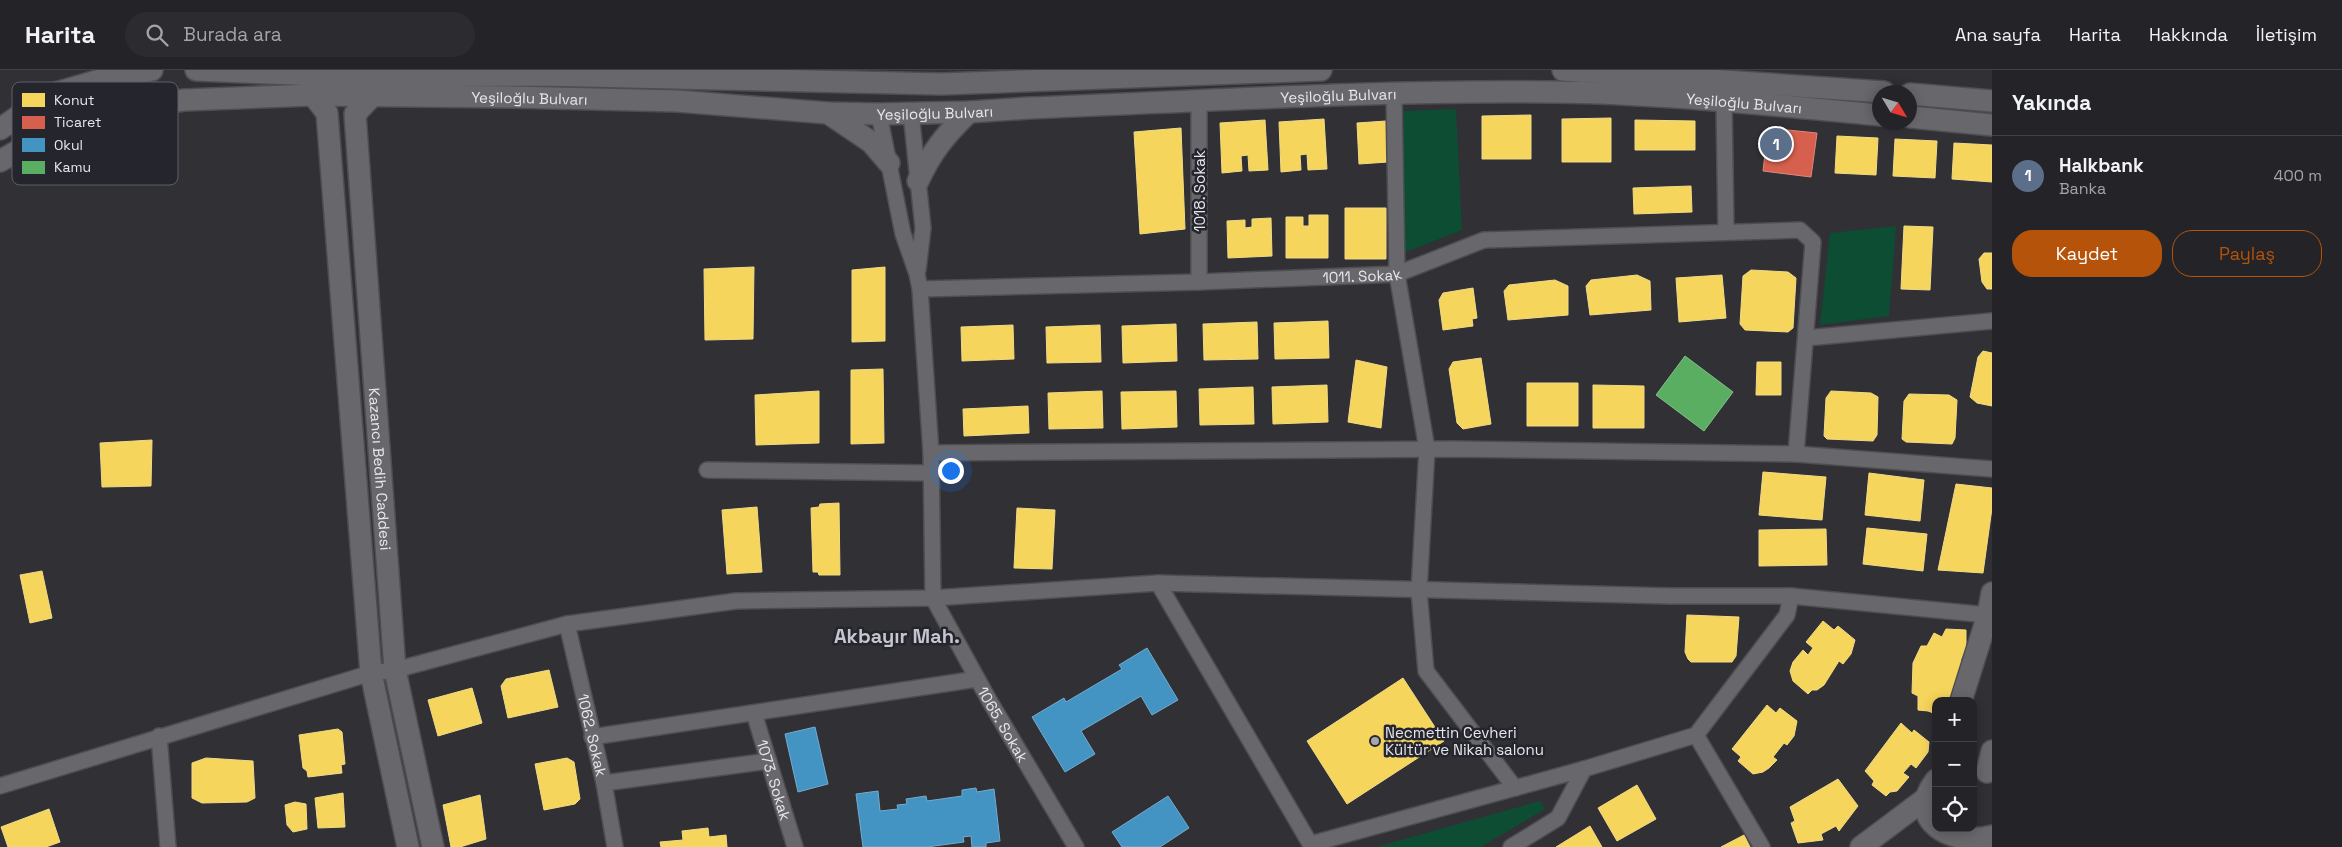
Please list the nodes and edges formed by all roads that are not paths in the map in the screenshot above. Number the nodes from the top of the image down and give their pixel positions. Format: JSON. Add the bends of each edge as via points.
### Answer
{"nodes":[{"id":1,"x":152,"y":70,"type":"edge"},
{"id":2,"x":196,"y":70,"type":"edge"},
{"id":3,"x":823,"y":70,"type":"edge"},
{"id":4,"x":942,"y":70,"type":"edge"},
{"id":5,"x":1321,"y":70,"type":"edge"},
{"id":6,"x":1562,"y":70,"type":"edge"},
{"id":7,"x":541,"y":73,"type":"edge"},
{"id":8,"x":907,"y":76,"type":"edge"},
{"id":9,"x":1048,"y":76,"type":"edge"},
{"id":10,"x":875,"y":77,"type":"edge"},
{"id":11,"x":93,"y":82,"type":"edge"},
{"id":12,"x":804,"y":82,"type":"junction"},
{"id":13,"x":963,"y":83,"type":"junction"},
{"id":14,"x":1723,"y":84,"type":"edge"},
{"id":15,"x":1872,"y":91,"type":"edge"},
{"id":16,"x":1394,"y":93,"type":"junction"},
{"id":17,"x":313,"y":95,"type":"junction"},
{"id":18,"x":373,"y":95,"type":"junction"},
{"id":19,"x":1917,"y":95,"type":"edge"},
{"id":20,"x":178,"y":101,"type":"edge"},
{"id":21,"x":1199,"y":101,"type":"junction"},
{"id":22,"x":1992,"y":101,"type":"edge"},
{"id":23,"x":969,"y":112,"type":"junction"},
{"id":24,"x":828,"y":113,"type":"junction"},
{"id":25,"x":911,"y":113,"type":"junction"},
{"id":26,"x":1872,"y":113,"type":"edge"},
{"id":27,"x":879,"y":114,"type":"junction"},
{"id":28,"x":1917,"y":118,"type":"edge"},
{"id":29,"x":12,"y":121,"type":"edge"},
{"id":30,"x":1992,"y":125,"type":"edge"},
{"id":31,"x":0,"y":130,"type":"edge"},
{"id":32,"x":12,"y":154,"type":"edge"},
{"id":33,"x":0,"y":161,"type":"edge"},
{"id":34,"x":889,"y":163,"type":"junction"},
{"id":35,"x":918,"y":181,"type":"junction"},
{"id":36,"x":1726,"y":232,"type":"junction"},
{"id":37,"x":1397,"y":274,"type":"junction"},
{"id":38,"x":918,"y":282,"type":"junction"},
{"id":39,"x":1199,"y":282,"type":"junction"},
{"id":40,"x":1992,"y":321,"type":"edge"},
{"id":41,"x":1806,"y":338,"type":"junction"},
{"id":42,"x":1427,"y":449,"type":"junction"},
{"id":43,"x":931,"y":453,"type":"junction"},
{"id":44,"x":1796,"y":454,"type":"junction"},
{"id":45,"x":1992,"y":469,"type":"edge"},
{"id":46,"x":707,"y":470,"type":"dead end"},
{"id":47,"x":931,"y":473,"type":"junction"},
{"id":48,"x":1158,"y":583,"type":"junction"},
{"id":49,"x":1419,"y":591,"type":"junction"},
{"id":50,"x":1992,"y":593,"type":"edge"},
{"id":51,"x":1791,"y":596,"type":"junction"},
{"id":52,"x":933,"y":598,"type":"junction"},
{"id":53,"x":1988,"y":615,"type":"junction"},
{"id":54,"x":567,"y":624,"type":"junction"},
{"id":55,"x":395,"y":670,"type":"junction"},
{"id":56,"x":371,"y":673,"type":"junction"},
{"id":57,"x":977,"y":679,"type":"junction"},
{"id":58,"x":1962,"y":697,"type":"edge"},
{"id":59,"x":754,"y":713,"type":"junction"},
{"id":60,"x":1696,"y":735,"type":"junction"},
{"id":61,"x":159,"y":736,"type":"junction"},
{"id":62,"x":592,"y":737,"type":"junction"},
{"id":63,"x":1992,"y":750,"type":"edge"},
{"id":64,"x":769,"y":761,"type":"junction"},
{"id":65,"x":1584,"y":768,"type":"junction"},
{"id":66,"x":1984,"y":772,"type":"edge"},
{"id":67,"x":604,"y":783,"type":"junction"},
{"id":68,"x":1932,"y":785,"type":"edge"},
{"id":69,"x":0,"y":786,"type":"edge"},
{"id":70,"x":1515,"y":788,"type":"junction"},
{"id":71,"x":1926,"y":799,"type":"junction"},
{"id":72,"x":1990,"y":840,"type":"edge"},
{"id":73,"x":1311,"y":846,"type":"edge"},
{"id":74,"x":168,"y":847,"type":"edge"},
{"id":75,"x":408,"y":847,"type":"edge"},
{"id":76,"x":433,"y":847,"type":"edge"},
{"id":77,"x":616,"y":847,"type":"edge"},
{"id":78,"x":794,"y":847,"type":"edge"},
{"id":79,"x":1076,"y":847,"type":"edge"},
{"id":80,"x":1511,"y":847,"type":"edge"},
{"id":81,"x":1762,"y":847,"type":"edge"},
{"id":82,"x":1861,"y":847,"type":"edge"},
{"id":83,"x":1958,"y":847,"type":"edge"}],
"edges":[{"from":1,"to":11,"type":"main road"},
{"from":2,"to":7,"type":"main road","name":"Yeşiloğlu Bulvarı","via":[[342,76]]},
{"from":3,"to":12,"type":"main road"},
{"from":4,"to":13,"type":"main road"},
{"from":5,"to":9,"type":"main road","name":"Yeşiloğlu Bulvarı"},
{"from":6,"to":14,"type":"main road","name":"Yeşiloğlu Bulvarı"},
{"from":7,"to":12,"type":"main road","name":"Yeşiloğlu Bulvarı"},
{"from":8,"to":10,"type":"main road","name":"Yeşiloğlu Bulvarı"},
{"from":8,"to":13,"type":"main road","name":"Yeşiloğlu Bulvarı"},
{"from":8,"to":25,"type":"main road"},
{"from":9,"to":13,"type":"main road","name":"Yeşiloğlu Bulvarı"},
{"from":10,"to":12,"type":"main road","name":"Yeşiloğlu Bulvarı"},
{"from":10,"to":27,"type":"main road"},
{"from":14,"to":15,"type":"main road","name":"Yeşiloğlu Bulvarı"},
{"from":14,"to":16,"type":"main road","name":"Yeşiloğlu Bulvarı","via":[[1552,92]]},
{"from":14,"to":26,"type":"main road","name":"Yeşiloğlu Bulvarı"},
{"from":14,"to":36,"type":"street"},
{"from":16,"to":21,"type":"main road","name":"Yeşiloğlu Bulvarı"},
{"from":16,"to":37,"type":"street"},
{"from":17,"to":18,"type":"main road","name":"Yeşiloğlu Bulvarı"},
{"from":17,"to":20,"type":"main road","name":"Yeşiloğlu Bulvarı"},
{"from":17,"to":56,"type":"main road","name":"Kazancı Bedih Caddesi","via":[[327,113]]},
{"from":18,"to":24,"type":"main road","name":"Yeşiloğlu Bulvarı","via":[[676,101]]},
{"from":18,"to":55,"type":"main road","name":"Kazancı Bedih Caddesi","via":[[356,114]]},
{"from":19,"to":22,"type":"main road"},
{"from":21,"to":23,"type":"main road","name":"Yeşiloğlu Bulvarı"},
{"from":21,"to":39,"type":"street","name":"1018. Sokak"},
{"from":23,"to":25,"type":"main road","name":"Yeşiloğlu Bulvarı"},
{"from":23,"to":35,"type":"main road","via":[[930,155]]},
{"from":24,"to":27,"type":"main road","name":"Yeşiloğlu Bulvarı"},
{"from":24,"to":34,"type":"main road","via":[[871,142]]},
{"from":25,"to":27,"type":"main road","name":"Yeşiloğlu Bulvarı"},
{"from":25,"to":35,"type":"street"},
{"from":27,"to":34,"type":"street"},
{"from":28,"to":30,"type":"main road"},
{"from":29,"to":31,"type":"main road"},
{"from":32,"to":33,"type":"main road","name":"Yeşiloğlu Bulvarı"},
{"from":34,"to":38,"type":"street","via":[[903,234]]},
{"from":35,"to":38,"type":"street","via":[[923,228]]},
{"from":36,"to":37,"type":"street","name":"1011. Sokak","via":[[1484,240]]},
{"from":36,"to":41,"type":"street","name":"1011. Sokak","via":[[1800,230],[1813,242]]},
{"from":37,"to":39,"type":"street","name":"1011. Sokak"},
{"from":37,"to":42,"type":"street"},
{"from":38,"to":39,"type":"street","name":"1011. Sokak"},
{"from":38,"to":43,"type":"street"},
{"from":40,"to":41,"type":"street"},
{"from":41,"to":44,"type":"street"},
{"from":42,"to":43,"type":"street"},
{"from":42,"to":44,"type":"street"},
{"from":42,"to":49,"type":"street"},
{"from":43,"to":47,"type":"street"},
{"from":44,"to":45,"type":"street"},
{"from":46,"to":47,"type":"street"},
{"from":47,"to":52,"type":"street"},
{"from":48,"to":49,"type":"street"},
{"from":48,"to":52,"type":"street"},
{"from":48,"to":73,"type":"street"},
{"from":49,"to":51,"type":"street"},
{"from":49,"to":70,"type":"street","via":[[1426,671]]},
{"from":50,"to":53,"type":"main road"},
{"from":51,"to":53,"type":"street"},
{"from":51,"to":60,"type":"street","via":[[1787,615]]},
{"from":52,"to":54,"type":"street","via":[[736,601]]},
{"from":52,"to":57,"type":"street","name":"1065. Sokak"},
{"from":53,"to":58,"type":"main road"},
{"from":54,"to":55,"type":"street"},
{"from":54,"to":62,"type":"street","name":"1062. Sokak"},
{"from":55,"to":56,"type":"street"},
{"from":55,"to":76,"type":"main road","name":"Kazancı Bedih Caddesi"},
{"from":56,"to":61,"type":"street"},
{"from":56,"to":75,"type":"main road","name":"Kazancı Bedih Caddesi"},
{"from":57,"to":59,"type":"street"},
{"from":57,"to":79,"type":"street","name":"1065. Sokak"},
{"from":59,"to":62,"type":"street"},
{"from":59,"to":64,"type":"street","name":"1073. Sokak"},
{"from":60,"to":65,"type":"street"},
{"from":60,"to":81,"type":"street"},
{"from":61,"to":69,"type":"street"},
{"from":61,"to":74,"type":"street"},
{"from":62,"to":67,"type":"street","name":"1062. Sokak"},
{"from":63,"to":66,"type":"main road"},
{"from":64,"to":67,"type":"street"},
{"from":64,"to":78,"type":"street","name":"1073. Sokak"},
{"from":65,"to":70,"type":"street"},
{"from":65,"to":80,"type":"street","via":[[1558,818]]},
{"from":67,"to":77,"type":"street","name":"1062. Sokak"},
{"from":68,"to":71,"type":"main road"},
{"from":70,"to":73,"type":"street"},
{"from":71,"to":82,"type":"main road"},
{"from":71,"to":83,"type":"main road","via":[[1927,818],[1936,835]]},
{"from":72,"to":83,"type":"main road","via":[[1971,847]]}]}
